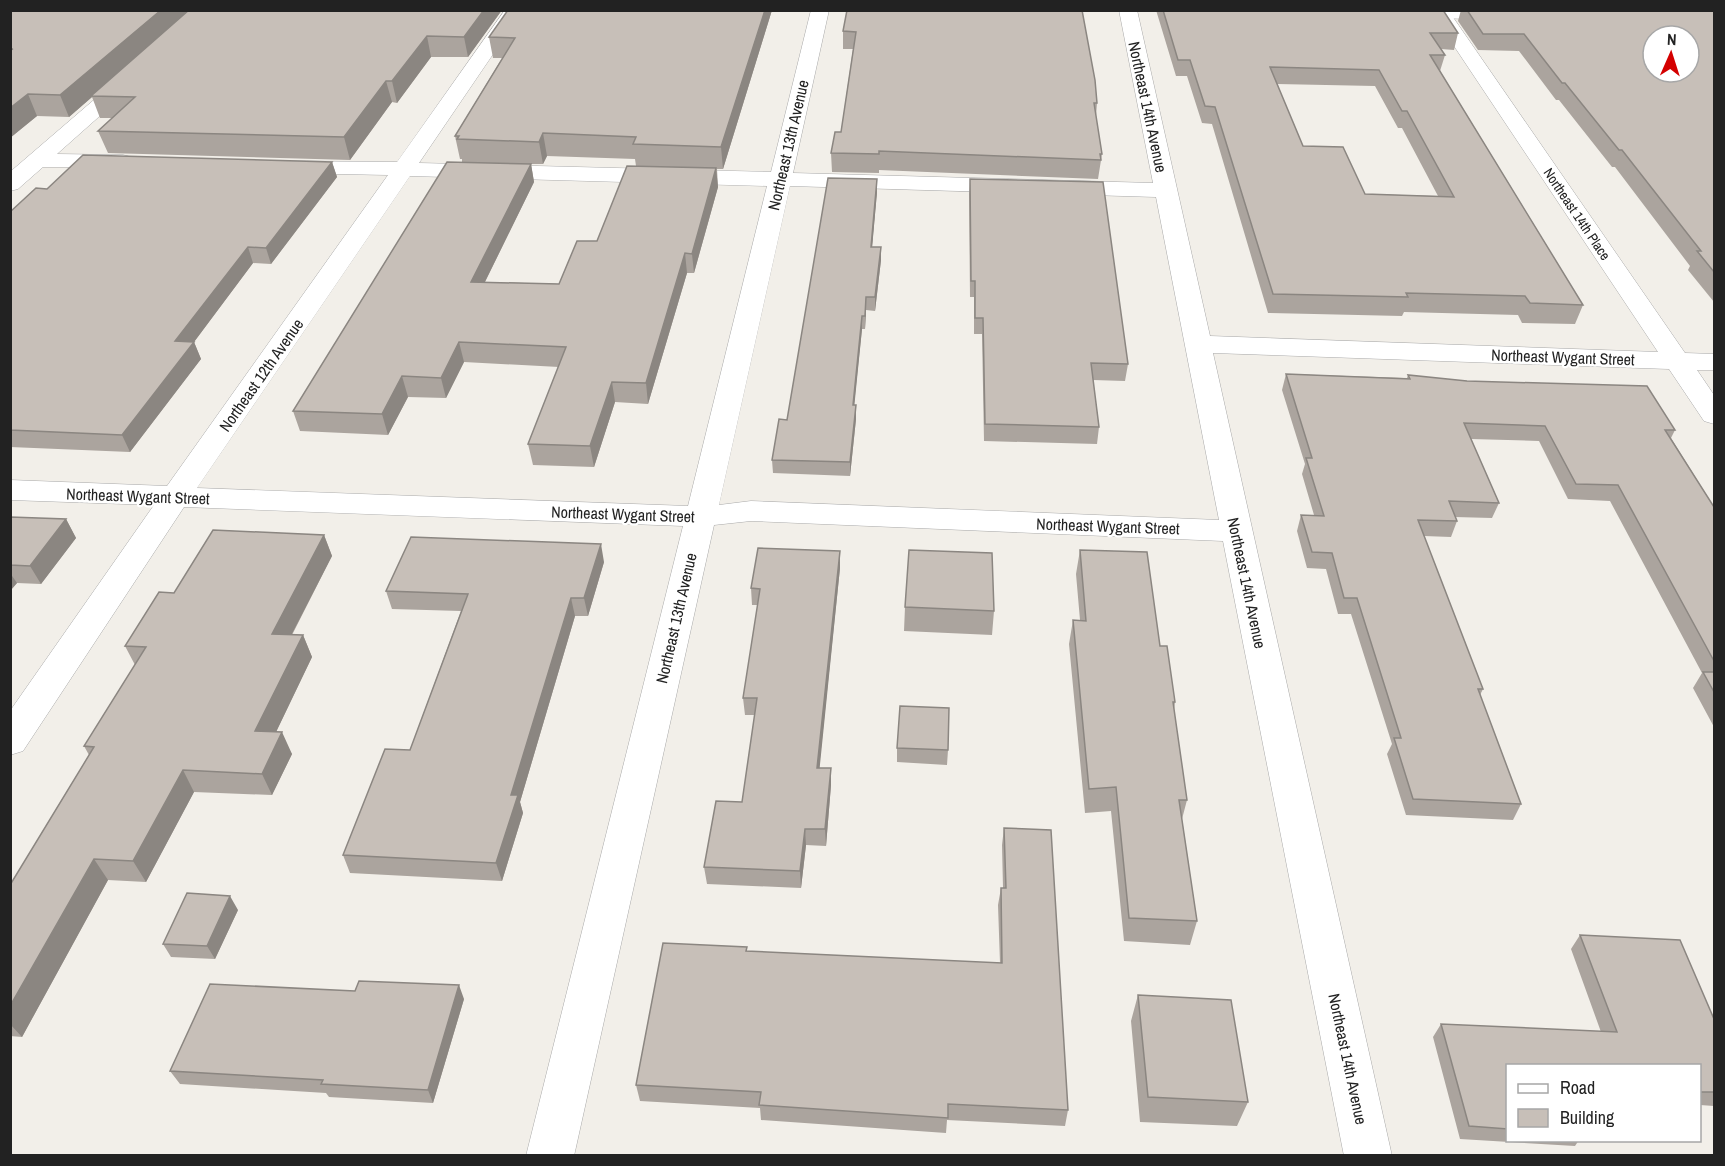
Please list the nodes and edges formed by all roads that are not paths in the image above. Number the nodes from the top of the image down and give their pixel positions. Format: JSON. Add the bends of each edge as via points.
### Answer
{"nodes":[{"id":1,"x":514,"y":10,"type":"edge"},
{"id":2,"x":820,"y":10,"type":"edge"},
{"id":3,"x":1128,"y":10,"type":"edge"},
{"id":4,"x":1387,"y":12,"type":"edge"},
{"id":5,"x":1441,"y":13,"type":"junction"},
{"id":6,"x":1527,"y":15,"type":"edge"},
{"id":7,"x":144,"y":66,"type":"edge"},
{"id":8,"x":38,"y":160,"type":"junction"},
{"id":9,"x":144,"y":163,"type":"edge"},
{"id":10,"x":263,"y":165,"type":"edge"},
{"id":11,"x":406,"y":169,"type":"junction"},
{"id":12,"x":781,"y":178,"type":"junction"},
{"id":13,"x":10,"y":184,"type":"edge"},
{"id":14,"x":1166,"y":190,"type":"junction"},
{"id":15,"x":1196,"y":345,"type":"junction"},
{"id":16,"x":1678,"y":361,"type":"junction"},
{"id":17,"x":1714,"y":362,"type":"edge"},
{"id":18,"x":1714,"y":415,"type":"edge"},
{"id":19,"x":10,"y":490,"type":"edge"},
{"id":20,"x":175,"y":497,"type":"junction"},
{"id":21,"x":699,"y":517,"type":"junction"},
{"id":22,"x":1236,"y":531,"type":"junction"},
{"id":23,"x":10,"y":741,"type":"edge"},
{"id":24,"x":549,"y":1155,"type":"edge"},
{"id":25,"x":1368,"y":1155,"type":"edge"}],
"edges":[{"from":1,"to":11,"type":"street","name":"Northeast 12th Avenue"},
{"from":2,"to":12,"type":"street","name":"Northeast 13th Avenue"},
{"from":3,"to":14,"type":"street","name":"Northeast 14th Avenue"},
{"from":4,"to":5,"type":"street"},
{"from":5,"to":6,"type":"street"},
{"from":5,"to":16,"type":"street","name":"Northeast 14th Place"},
{"from":7,"to":8,"type":"street"},
{"from":8,"to":9,"type":"street"},
{"from":8,"to":13,"type":"street"},
{"from":10,"to":11,"type":"street"},
{"from":11,"to":12,"type":"street"},
{"from":11,"to":20,"type":"street","name":"Northeast 12th Avenue"},
{"from":12,"to":14,"type":"street"},
{"from":12,"to":21,"type":"street","name":"Northeast 13th Avenue"},
{"from":14,"to":15,"type":"street","name":"Northeast 14th Avenue"},
{"from":15,"to":16,"type":"street","name":"Northeast Wygant Street"},
{"from":15,"to":22,"type":"street","name":"Northeast 14th Avenue"},
{"from":16,"to":17,"type":"street","name":"Northeast Wygant Street"},
{"from":16,"to":18,"type":"street","name":"Northeast 14th Place"},
{"from":19,"to":20,"type":"street","name":"Northeast Wygant Street"},
{"from":20,"to":21,"type":"street","name":"Northeast Wygant Street"},
{"from":20,"to":23,"type":"street","name":"Northeast 12th Avenue"},
{"from":21,"to":22,"type":"street","name":"Northeast Wygant Street","via":[[751,511]]},
{"from":21,"to":24,"type":"street","name":"Northeast 13th Avenue"},
{"from":22,"to":25,"type":"street","name":"Northeast 14th Avenue"}]}
